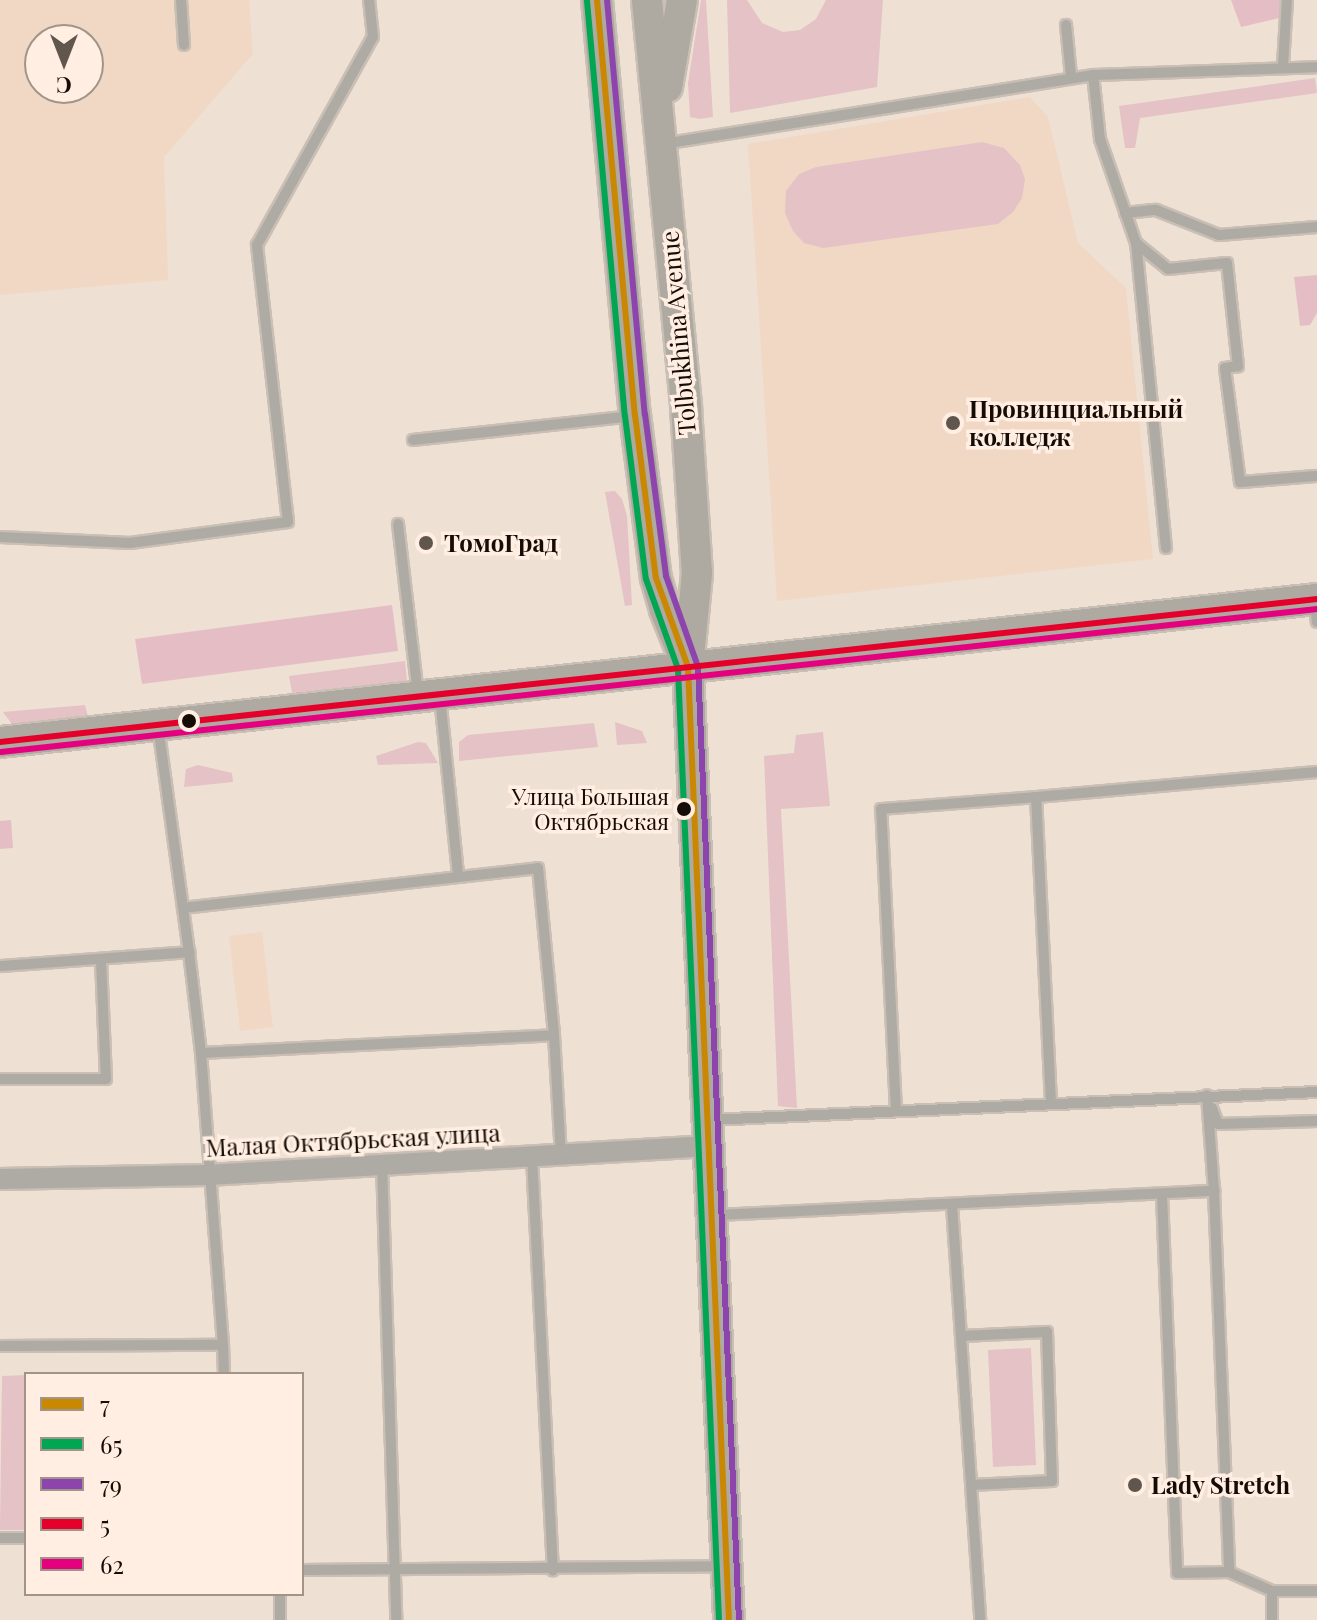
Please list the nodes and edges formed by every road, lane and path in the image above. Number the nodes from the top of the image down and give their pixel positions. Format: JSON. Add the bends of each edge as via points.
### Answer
{"nodes":[{"id":1,"x":181,"y":0,"type":"edge"},
{"id":2,"x":369,"y":0,"type":"edge"},
{"id":3,"x":597,"y":0,"type":"edge"},
{"id":4,"x":647,"y":0,"type":"edge"},
{"id":5,"x":682,"y":0,"type":"edge"},
{"id":6,"x":1287,"y":0,"type":"edge"},
{"id":7,"x":1066,"y":25,"type":"dead end"},
{"id":8,"x":184,"y":45,"type":"dead end"},
{"id":9,"x":1283,"y":65,"type":"junction"},
{"id":10,"x":1317,"y":67,"type":"edge"},
{"id":11,"x":1093,"y":75,"type":"junction"},
{"id":12,"x":1071,"y":76,"type":"junction"},
{"id":13,"x":661,"y":144,"type":"junction"},
{"id":14,"x":1125,"y":213,"type":"junction"},
{"id":15,"x":1317,"y":227,"type":"edge"},
{"id":16,"x":1136,"y":243,"type":"junction"},
{"id":17,"x":635,"y":415,"type":"junction"},
{"id":18,"x":413,"y":440,"type":"dead end"},
{"id":19,"x":1317,"y":476,"type":"edge"},
{"id":20,"x":398,"y":524,"type":"dead end"},
{"id":21,"x":0,"y":537,"type":"edge"},
{"id":22,"x":1166,"y":548,"type":"dead end"},
{"id":23,"x":1316,"y":607,"type":"edge"},
{"id":24,"x":688,"y":667,"type":"junction"},
{"id":25,"x":429,"y":695,"type":"junction"},
{"id":26,"x":158,"y":725,"type":"junction"},
{"id":27,"x":0,"y":742,"type":"edge"},
{"id":28,"x":1317,"y":772,"type":"edge"},
{"id":29,"x":1036,"y":797,"type":"junction"},
{"id":30,"x":458,"y":874,"type":"junction"},
{"id":31,"x":183,"y":908,"type":"junction"},
{"id":32,"x":189,"y":952,"type":"junction"},
{"id":33,"x":101,"y":960,"type":"junction"},
{"id":34,"x":0,"y":966,"type":"edge"},
{"id":35,"x":554,"y":1035,"type":"junction"},
{"id":36,"x":201,"y":1053,"type":"junction"},
{"id":37,"x":0,"y":1079,"type":"edge"},
{"id":38,"x":1317,"y":1092,"type":"edge"},
{"id":39,"x":1207,"y":1095,"type":"junction"},
{"id":40,"x":1051,"y":1103,"type":"junction"},
{"id":41,"x":896,"y":1111,"type":"junction"},
{"id":42,"x":1317,"y":1121,"type":"edge"},
{"id":43,"x":708,"y":1133,"type":"junction"},
{"id":44,"x":561,"y":1155,"type":"junction"},
{"id":45,"x":532,"y":1157,"type":"junction"},
{"id":46,"x":382,"y":1163,"type":"junction"},
{"id":47,"x":208,"y":1175,"type":"junction"},
{"id":48,"x":0,"y":1179,"type":"edge"},
{"id":49,"x":1214,"y":1191,"type":"junction"},
{"id":50,"x":1162,"y":1195,"type":"junction"},
{"id":51,"x":952,"y":1205,"type":"junction"},
{"id":52,"x":712,"y":1215,"type":"junction"},
{"id":53,"x":961,"y":1336,"type":"junction"},
{"id":54,"x":223,"y":1345,"type":"junction"},
{"id":55,"x":0,"y":1346,"type":"edge"},
{"id":56,"x":224,"y":1372,"type":"edge"},
{"id":57,"x":971,"y":1485,"type":"junction"},
{"id":58,"x":0,"y":1538,"type":"edge"},
{"id":59,"x":24,"y":1538,"type":"edge"},
{"id":60,"x":726,"y":1566,"type":"junction"},
{"id":61,"x":304,"y":1570,"type":"edge"},
{"id":62,"x":397,"y":1570,"type":"junction"},
{"id":63,"x":553,"y":1570,"type":"junction"},
{"id":64,"x":1229,"y":1572,"type":"junction"},
{"id":65,"x":1272,"y":1591,"type":"junction"},
{"id":66,"x":1317,"y":1591,"type":"edge"},
{"id":67,"x":280,"y":1596,"type":"edge"},
{"id":68,"x":280,"y":1620,"type":"edge"},
{"id":69,"x":396,"y":1620,"type":"edge"},
{"id":70,"x":729,"y":1620,"type":"edge"},
{"id":71,"x":980,"y":1620,"type":"edge"},
{"id":72,"x":1272,"y":1620,"type":"edge"}],
"edges":[{"from":1,"to":8,"type":"lane"},
{"from":2,"to":21,"type":"lane","via":[[373,37],[257,245],[288,522],[130,543]]},
{"from":3,"to":17,"type":"main road","name":"Tolbukhina Avenue"},
{"from":4,"to":13,"type":"main road","name":"Tolbukhina Avenue"},
{"from":5,"to":13,"type":"main road"},
{"from":6,"to":9,"type":"lane"},
{"from":7,"to":12,"type":"lane"},
{"from":9,"to":10,"type":"lane"},
{"from":9,"to":11,"type":"lane"},
{"from":11,"to":12,"type":"lane"},
{"from":11,"to":14,"type":"lane","via":[[1100,139]]},
{"from":12,"to":13,"type":"lane"},
{"from":13,"to":24,"type":"main road","name":"Tolbukhina Avenue","via":[[697,573]]},
{"from":14,"to":15,"type":"lane","via":[[1156,210],[1219,235]]},
{"from":14,"to":16,"type":"lane"},
{"from":16,"to":19,"type":"lane","via":[[1168,269],[1227,263],[1238,366],[1225,368],[1240,482]]},
{"from":16,"to":22,"type":"lane"},
{"from":17,"to":18,"type":"lane"},
{"from":17,"to":24,"type":"main road","name":"Tolbukhina Avenue","via":[[656,578]]},
{"from":20,"to":25,"type":"lane"},
{"from":23,"to":24,"type":"main road"},
{"from":24,"to":25,"type":"main road"},
{"from":24,"to":43,"type":"main road","name":"Tolbukhina Avenue"},
{"from":25,"to":26,"type":"main road"},
{"from":25,"to":30,"type":"lane"},
{"from":26,"to":27,"type":"main road"},
{"from":26,"to":31,"type":"lane"},
{"from":28,"to":29,"type":"lane"},
{"from":29,"to":40,"type":"lane"},
{"from":29,"to":41,"type":"lane","via":[[881,809]]},
{"from":30,"to":31,"type":"lane"},
{"from":30,"to":35,"type":"lane","via":[[538,868]]},
{"from":31,"to":32,"type":"lane"},
{"from":32,"to":33,"type":"lane"},
{"from":32,"to":36,"type":"lane"},
{"from":33,"to":34,"type":"lane"},
{"from":33,"to":37,"type":"lane","via":[[106,1079]]},
{"from":35,"to":36,"type":"lane"},
{"from":35,"to":44,"type":"lane"},
{"from":36,"to":47,"type":"lane"},
{"from":38,"to":39,"type":"lane"},
{"from":39,"to":40,"type":"lane"},
{"from":39,"to":42,"type":"lane","via":[[1218,1124]]},
{"from":39,"to":49,"type":"lane"},
{"from":40,"to":41,"type":"lane"},
{"from":41,"to":43,"type":"lane"},
{"from":43,"to":44,"type":"street","name":"Малая Октябрьская улица"},
{"from":43,"to":52,"type":"main road","name":"Tolbukhina Avenue"},
{"from":44,"to":45,"type":"street","name":"Малая Октябрьская улица"},
{"from":45,"to":46,"type":"street","name":"Малая Октябрьская улица"},
{"from":45,"to":63,"type":"lane"},
{"from":46,"to":47,"type":"street","name":"Малая Октябрьская улица"},
{"from":46,"to":62,"type":"lane"},
{"from":47,"to":48,"type":"street","name":"Малая Октябрьская улица"},
{"from":47,"to":54,"type":"lane"},
{"from":49,"to":50,"type":"lane"},
{"from":49,"to":64,"type":"lane"},
{"from":50,"to":51,"type":"lane"},
{"from":50,"to":64,"type":"lane","via":[[1177,1573]]},
{"from":51,"to":52,"type":"lane"},
{"from":51,"to":53,"type":"lane"},
{"from":52,"to":60,"type":"main road","name":"Tolbukhina Avenue"},
{"from":53,"to":57,"type":"lane"},
{"from":53,"to":57,"type":"lane","via":[[1047,1332],[1052,1481]]},
{"from":54,"to":55,"type":"lane"},
{"from":54,"to":56,"type":"lane"},
{"from":57,"to":71,"type":"lane"},
{"from":58,"to":59,"type":"lane"},
{"from":60,"to":63,"type":"lane"},
{"from":60,"to":70,"type":"main road","name":"Tolbukhina Avenue"},
{"from":61,"to":62,"type":"lane"},
{"from":62,"to":63,"type":"lane"},
{"from":62,"to":69,"type":"lane"},
{"from":64,"to":65,"type":"lane"},
{"from":65,"to":66,"type":"lane"},
{"from":65,"to":72,"type":"lane"},
{"from":67,"to":68,"type":"lane"}]}
